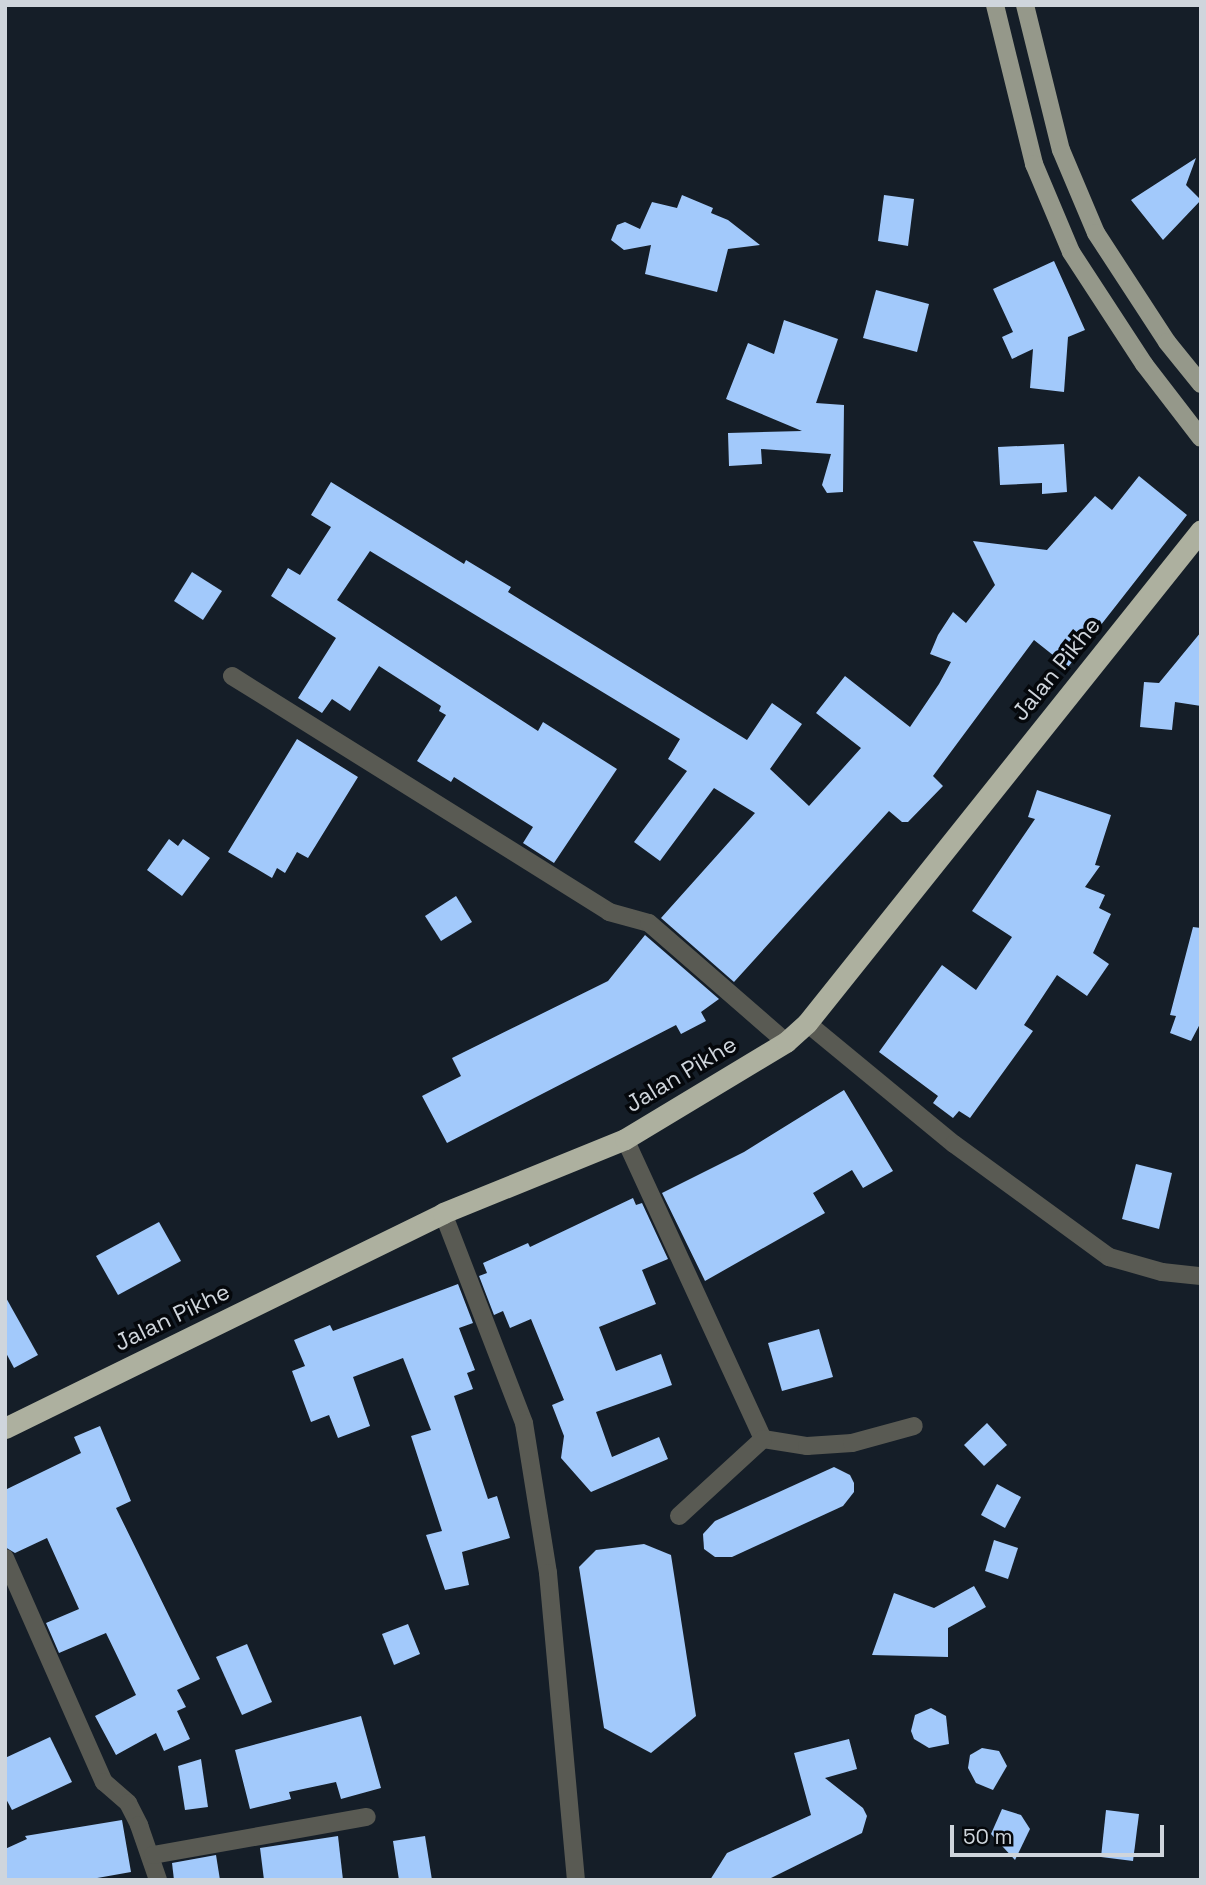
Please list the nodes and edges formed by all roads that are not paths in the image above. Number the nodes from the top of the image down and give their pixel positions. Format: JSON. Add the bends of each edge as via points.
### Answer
{"nodes":[{"id":1,"x":995,"y":5,"type":"edge"},
{"id":2,"x":1025,"y":5,"type":"edge"},
{"id":3,"x":1201,"y":384,"type":"edge"},
{"id":4,"x":1201,"y":438,"type":"edge"},
{"id":5,"x":1201,"y":530,"type":"edge"},
{"id":6,"x":232,"y":676,"type":"dead end"},
{"id":7,"x":807,"y":1023,"type":"junction"},
{"id":8,"x":786,"y":1042,"type":"junction"},
{"id":9,"x":625,"y":1139,"type":"junction"},
{"id":10,"x":443,"y":1213,"type":"junction"},
{"id":11,"x":1201,"y":1276,"type":"edge"},
{"id":12,"x":914,"y":1426,"type":"dead end"},
{"id":13,"x":5,"y":1428,"type":"edge"},
{"id":14,"x":763,"y":1439,"type":"junction"},
{"id":15,"x":679,"y":1516,"type":"dead end"},
{"id":16,"x":5,"y":1558,"type":"edge"},
{"id":17,"x":367,"y":1817,"type":"dead end"},
{"id":18,"x":153,"y":1855,"type":"junction"},
{"id":19,"x":158,"y":1880,"type":"edge"},
{"id":20,"x":576,"y":1880,"type":"edge"}],
"edges":[{"from":1,"to":4,"type":"main road","via":[[1034,164],[1070,252],[1144,364]]},
{"from":2,"to":3,"type":"main road","via":[[1061,150],[1096,233],[1167,342]]},
{"from":5,"to":7,"type":"highway","name":"Jalan Pikhe"},
{"from":6,"to":8,"type":"street","via":[[609,912],[649,923]]},
{"from":7,"to":8,"type":"highway","name":"Jalan Pikhe"},
{"from":7,"to":11,"type":"street","via":[[954,1144],[1109,1257],[1162,1272]]},
{"from":8,"to":9,"type":"highway","name":"Jalan Pikhe"},
{"from":9,"to":10,"type":"highway","name":"Jalan Pikhe"},
{"from":9,"to":14,"type":"street"},
{"from":10,"to":13,"type":"highway","name":"Jalan Pikhe"},
{"from":10,"to":20,"type":"street","via":[[506,1366],[524,1423],[548,1573]]},
{"from":12,"to":14,"type":"street","via":[[852,1443],[807,1446]]},
{"from":14,"to":15,"type":"street"},
{"from":16,"to":18,"type":"street","via":[[104,1782],[128,1803]]},
{"from":17,"to":18,"type":"street"},
{"from":18,"to":19,"type":"street"}]}
